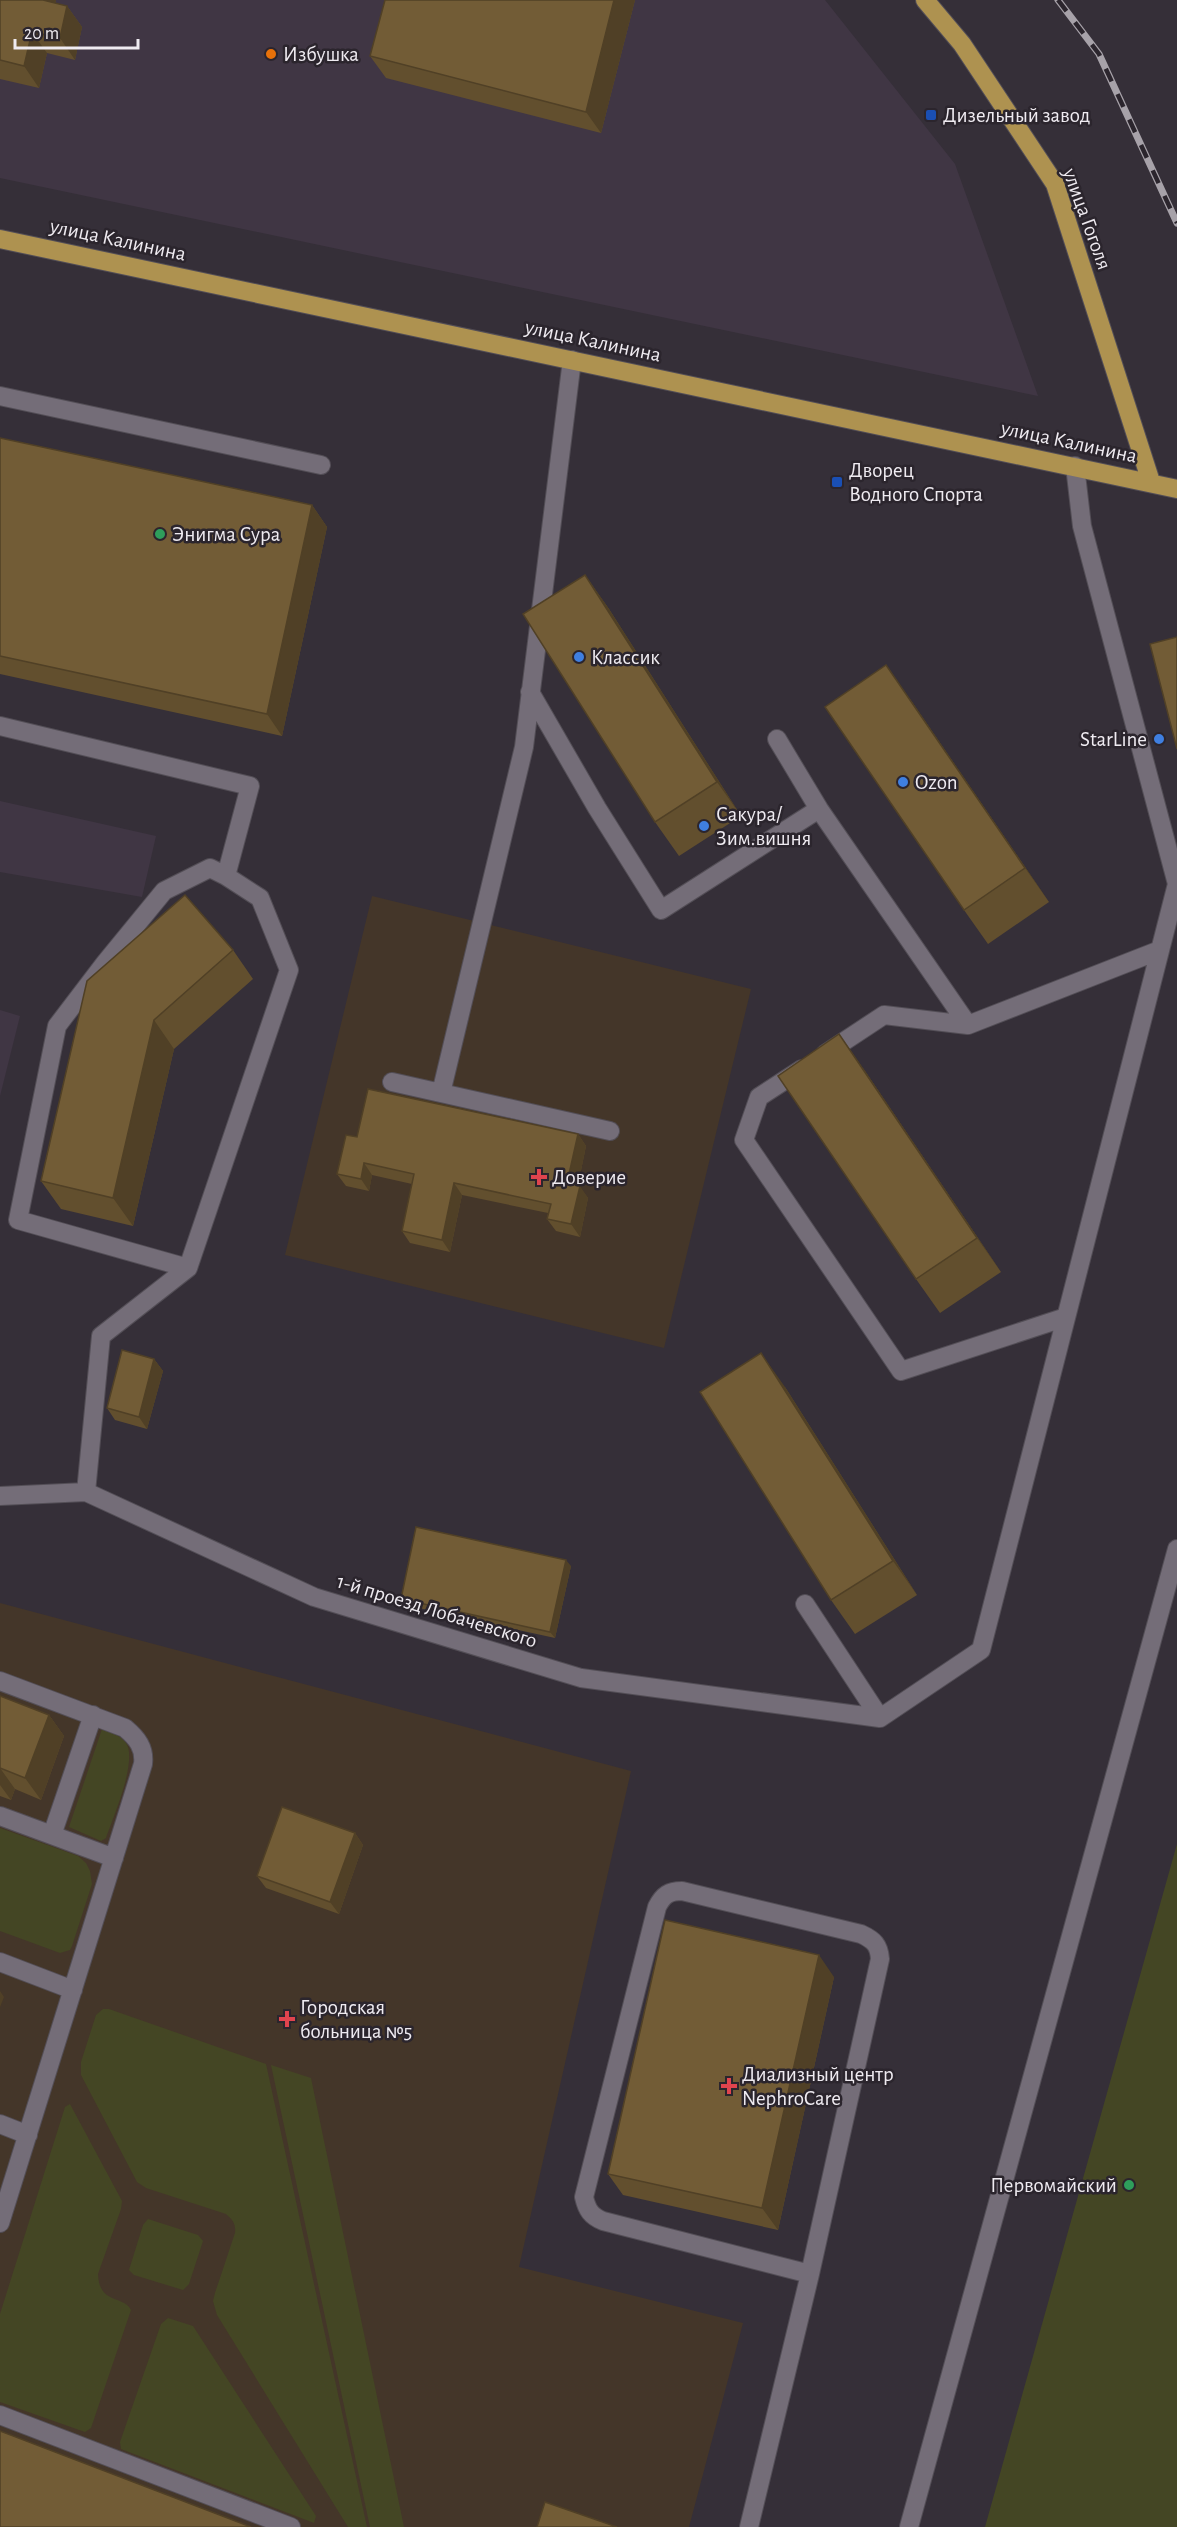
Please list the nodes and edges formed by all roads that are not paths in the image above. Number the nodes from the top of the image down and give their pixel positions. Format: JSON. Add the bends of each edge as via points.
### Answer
{"nodes":[{"id":1,"x":925,"y":0,"type":"edge"},
{"id":2,"x":0,"y":238,"type":"edge"},
{"id":3,"x":572,"y":360,"type":"junction"},
{"id":4,"x":0,"y":396,"type":"edge"},
{"id":5,"x":321,"y":465,"type":"dead end"},
{"id":6,"x":1075,"y":466,"type":"junction"},
{"id":7,"x":1151,"y":482,"type":"junction"},
{"id":8,"x":1177,"y":489,"type":"edge"},
{"id":9,"x":530,"y":692,"type":"junction"},
{"id":10,"x":0,"y":726,"type":"edge"},
{"id":11,"x":777,"y":739,"type":"dead end"},
{"id":12,"x":819,"y":809,"type":"junction"},
{"id":13,"x":226,"y":876,"type":"junction"},
{"id":14,"x":1160,"y":950,"type":"junction"},
{"id":15,"x":968,"y":1025,"type":"junction"},
{"id":16,"x":392,"y":1082,"type":"dead end"},
{"id":17,"x":441,"y":1093,"type":"junction"},
{"id":18,"x":610,"y":1131,"type":"dead end"},
{"id":19,"x":188,"y":1268,"type":"junction"},
{"id":20,"x":1066,"y":1317,"type":"junction"},
{"id":21,"x":86,"y":1492,"type":"junction"},
{"id":22,"x":0,"y":1496,"type":"edge"},
{"id":23,"x":1177,"y":1549,"type":"edge"},
{"id":24,"x":805,"y":1604,"type":"edge"},
{"id":25,"x":0,"y":1681,"type":"edge"},
{"id":26,"x":93,"y":1715,"type":"junction"},
{"id":27,"x":880,"y":1718,"type":"junction"},
{"id":28,"x":0,"y":1816,"type":"edge"},
{"id":29,"x":52,"y":1835,"type":"junction"},
{"id":30,"x":114,"y":1858,"type":"junction"},
{"id":31,"x":0,"y":1962,"type":"edge"},
{"id":32,"x":73,"y":1990,"type":"junction"},
{"id":33,"x":0,"y":2124,"type":"edge"},
{"id":34,"x":28,"y":2135,"type":"junction"},
{"id":35,"x":0,"y":2223,"type":"edge"},
{"id":36,"x":810,"y":2274,"type":"junction"},
{"id":37,"x":0,"y":2415,"type":"edge"},
{"id":38,"x":291,"y":2527,"type":"edge"},
{"id":39,"x":750,"y":2527,"type":"edge"},
{"id":40,"x":909,"y":2527,"type":"edge"}],
"edges":[{"from":1,"to":7,"type":"main road","name":"улица Гоголя","via":[[962,44],[1055,184]]},
{"from":2,"to":3,"type":"main road","name":"улица Калинина"},
{"from":3,"to":6,"type":"main road","name":"улица Калинина"},
{"from":3,"to":9,"type":"street"},
{"from":4,"to":5,"type":"street"},
{"from":6,"to":7,"type":"main road","name":"улица Калинина"},
{"from":6,"to":14,"type":"street","via":[[1082,526],[1177,884]]},
{"from":7,"to":8,"type":"main road","name":"улица Калинина"},
{"from":9,"to":12,"type":"street","via":[[661,910]]},
{"from":9,"to":17,"type":"street","via":[[524,747]]},
{"from":10,"to":13,"type":"street","via":[[250,786]]},
{"from":11,"to":12,"type":"street"},
{"from":12,"to":15,"type":"street"},
{"from":13,"to":19,"type":"street","via":[[260,898],[289,970]]},
{"from":13,"to":19,"type":"street","via":[[210,868],[164,891],[57,1026],[18,1220]]},
{"from":14,"to":15,"type":"street"},
{"from":14,"to":20,"type":"street"},
{"from":15,"to":20,"type":"street","via":[[884,1015],[759,1097],[744,1140],[901,1371]]},
{"from":16,"to":17,"type":"street"},
{"from":17,"to":18,"type":"street"},
{"from":19,"to":21,"type":"street","via":[[100,1336]]},
{"from":20,"to":27,"type":"street","via":[[981,1650]]},
{"from":21,"to":22,"type":"street","name":"1-й проезд Лобачевского"},
{"from":21,"to":27,"type":"street","name":"1-й проезд Лобачевского","via":[[314,1597],[581,1678]]},
{"from":23,"to":40,"type":"street"},
{"from":24,"to":27,"type":"street"},
{"from":25,"to":26,"type":"street"},
{"from":26,"to":29,"type":"street"},
{"from":26,"to":30,"type":"street","via":[[132,1734],[144,1756]]},
{"from":28,"to":29,"type":"street"},
{"from":29,"to":30,"type":"street"},
{"from":30,"to":32,"type":"street"},
{"from":31,"to":32,"type":"street"},
{"from":32,"to":34,"type":"street"},
{"from":33,"to":34,"type":"street"},
{"from":34,"to":35,"type":"street"},
{"from":36,"to":36,"type":"street","via":[[603,2222],[592,2216],[586,2206],[584,2197],[657,1907],[662,1897],[672,1891],[861,1934],[879,1948],[880,1959]]},
{"from":36,"to":39,"type":"street"},
{"from":37,"to":38,"type":"street"}]}
